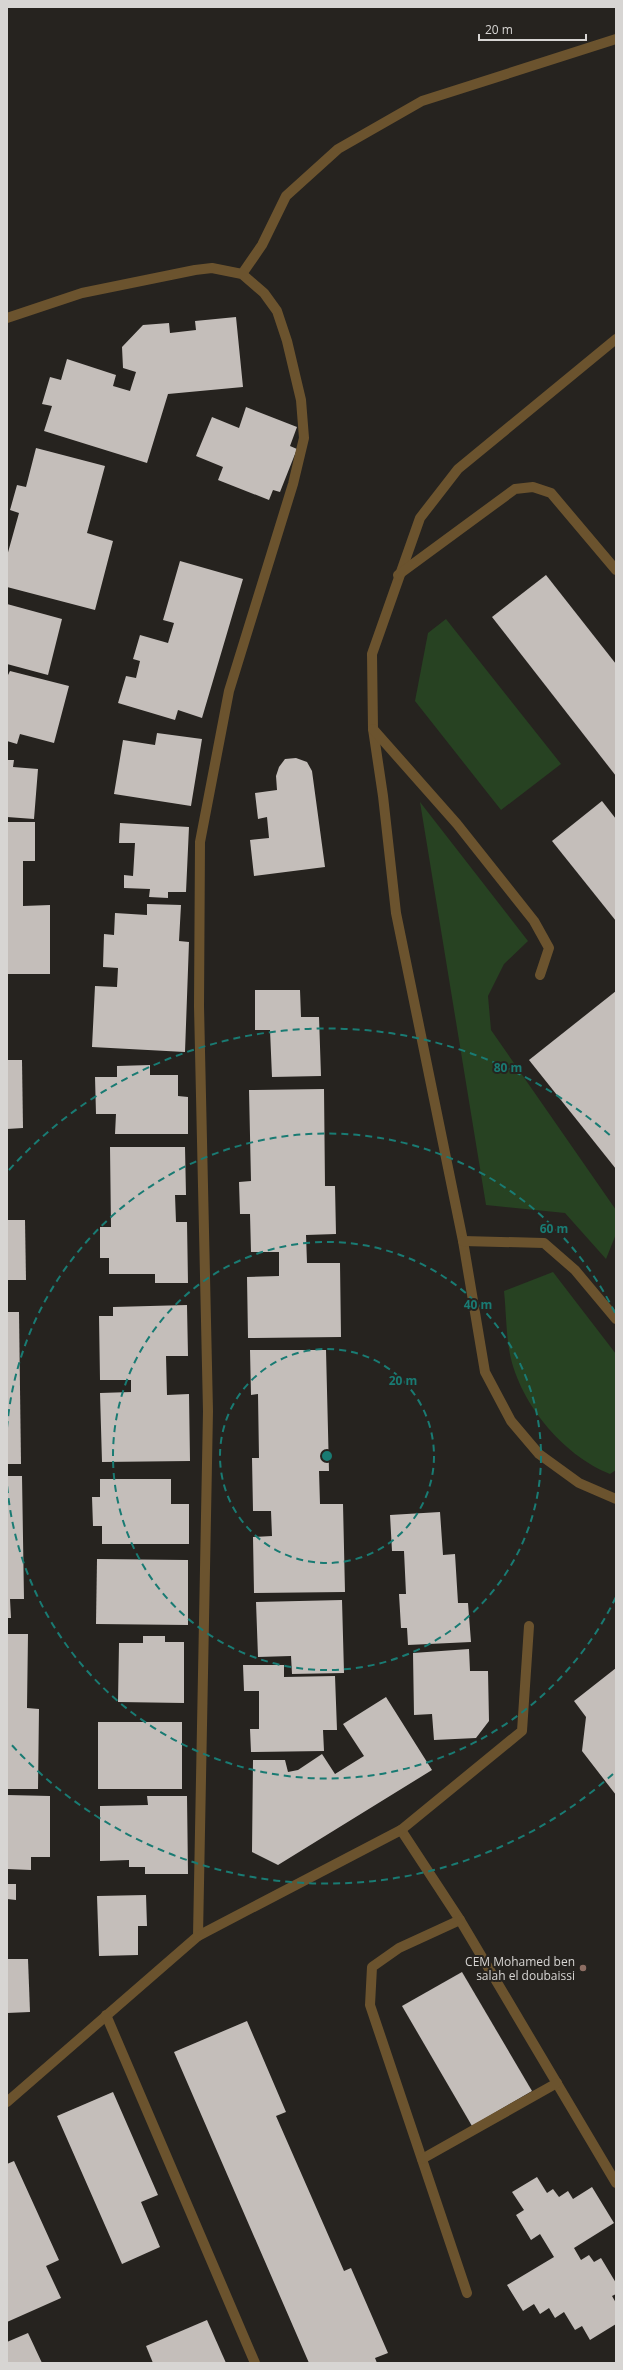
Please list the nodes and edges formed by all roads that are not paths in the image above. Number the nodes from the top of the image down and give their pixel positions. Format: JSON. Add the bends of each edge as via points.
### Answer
{"nodes":[{"id":1,"x":616,"y":39,"type":"edge"},
{"id":2,"x":242,"y":274,"type":"junction"},
{"id":3,"x":7,"y":318,"type":"edge"},
{"id":4,"x":616,"y":339,"type":"edge"},
{"id":5,"x":616,"y":570,"type":"edge"},
{"id":6,"x":398,"y":575,"type":"junction"},
{"id":7,"x":373,"y":729,"type":"junction"},
{"id":8,"x":540,"y":976,"type":"dead end"},
{"id":9,"x":463,"y":1241,"type":"junction"},
{"id":10,"x":616,"y":1319,"type":"edge"},
{"id":11,"x":616,"y":1499,"type":"edge"},
{"id":12,"x":529,"y":1626,"type":"dead end"},
{"id":13,"x":401,"y":1830,"type":"junction"},
{"id":14,"x":460,"y":1920,"type":"junction"},
{"id":15,"x":198,"y":1936,"type":"junction"},
{"id":16,"x":106,"y":2015,"type":"junction"},
{"id":17,"x":556,"y":2083,"type":"junction"},
{"id":18,"x":7,"y":2102,"type":"edge"},
{"id":19,"x":422,"y":2159,"type":"junction"},
{"id":20,"x":616,"y":2182,"type":"edge"},
{"id":21,"x":467,"y":2293,"type":"dead end"},
{"id":22,"x":255,"y":2363,"type":"edge"}],
"edges":[{"from":1,"to":2,"type":"street","via":[[422,101],[338,149],[286,196],[262,245]]},
{"from":2,"to":3,"type":"street","via":[[212,268],[195,270],[82,293]]},
{"from":2,"to":15,"type":"street","via":[[264,293],[277,311],[301,400],[304,438],[293,484],[228,691],[200,842],[199,1006],[208,1411]]},
{"from":4,"to":6,"type":"street","via":[[458,469],[420,518]]},
{"from":5,"to":6,"type":"street","via":[[551,493],[533,487],[515,490]]},
{"from":6,"to":7,"type":"street","via":[[372,654]]},
{"from":7,"to":8,"type":"street","via":[[457,824],[534,921],[549,948]]},
{"from":7,"to":9,"type":"street","via":[[396,913]]},
{"from":9,"to":10,"type":"street","via":[[544,1243],[575,1270]]},
{"from":9,"to":11,"type":"street","via":[[485,1372],[511,1421],[539,1454],[558,1470],[579,1484]]},
{"from":12,"to":13,"type":"street","via":[[522,1731]]},
{"from":13,"to":14,"type":"street"},
{"from":13,"to":15,"type":"street"},
{"from":14,"to":17,"type":"street"},
{"from":14,"to":19,"type":"street","via":[[399,1948],[372,1967],[370,2005]]},
{"from":15,"to":16,"type":"street"},
{"from":16,"to":18,"type":"street"},
{"from":16,"to":22,"type":"street"},
{"from":17,"to":19,"type":"street"},
{"from":17,"to":20,"type":"street"},
{"from":19,"to":21,"type":"street"}]}
